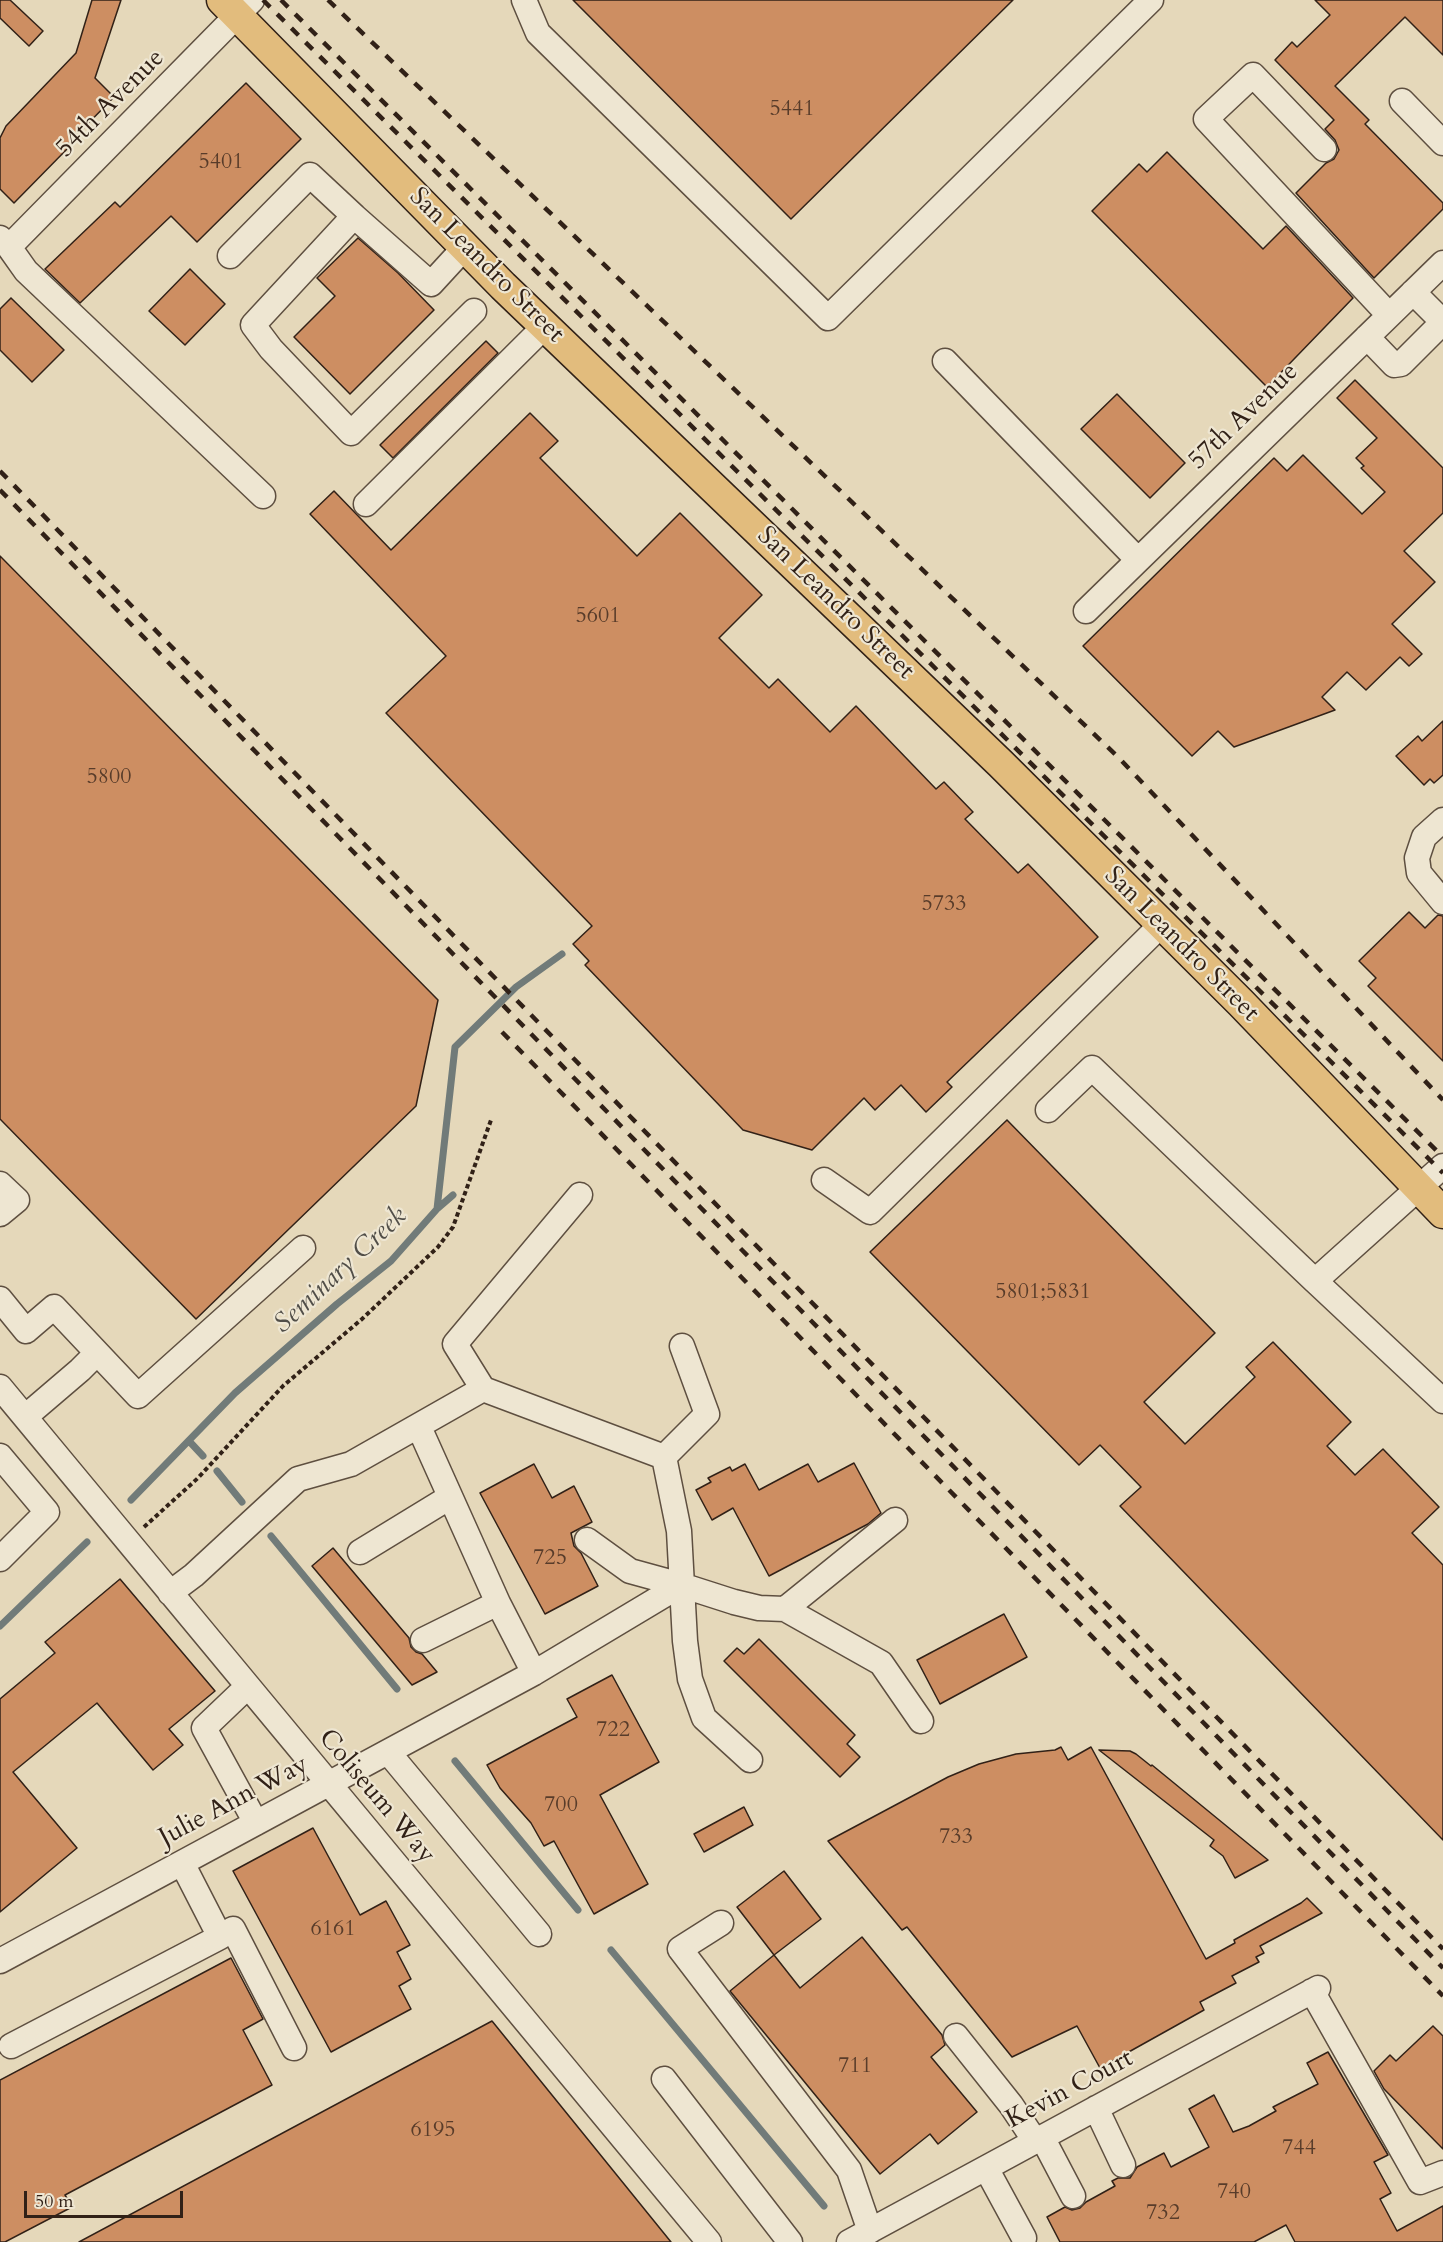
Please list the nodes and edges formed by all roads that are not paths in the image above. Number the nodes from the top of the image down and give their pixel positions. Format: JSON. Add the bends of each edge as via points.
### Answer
{"nodes":[{"id":1,"x":524,"y":0,"type":"edge"},
{"id":2,"x":1151,"y":0,"type":"edge"},
{"id":3,"x":238,"y":5,"type":"edge"},
{"id":4,"x":1402,"y":101,"type":"dead end"},
{"id":5,"x":1443,"y":143,"type":"edge"},
{"id":6,"x":1324,"y":149,"type":"dead end"},
{"id":7,"x":354,"y":216,"type":"junction"},
{"id":8,"x":5,"y":242,"type":"edge"},
{"id":9,"x":465,"y":247,"type":"junction"},
{"id":10,"x":230,"y":256,"type":"dead end"},
{"id":11,"x":1443,"y":263,"type":"edge"},
{"id":12,"x":1413,"y":292,"type":"junction"},
{"id":13,"x":474,"y":310,"type":"dead end"},
{"id":14,"x":1389,"y":315,"type":"junction"},
{"id":15,"x":1443,"y":322,"type":"edge"},
{"id":16,"x":545,"y":326,"type":"junction"},
{"id":17,"x":1367,"y":337,"type":"junction"},
{"id":18,"x":945,"y":361,"type":"dead end"},
{"id":19,"x":263,"y":496,"type":"dead end"},
{"id":20,"x":366,"y":504,"type":"dead end"},
{"id":21,"x":1138,"y":560,"type":"junction"},
{"id":22,"x":1086,"y":611,"type":"dead end"},
{"id":23,"x":1443,"y":820,"type":"edge"},
{"id":24,"x":1419,"y":873,"type":"junction"},
{"id":25,"x":1443,"y":885,"type":"edge"},
{"id":26,"x":1443,"y":902,"type":"edge"},
{"id":27,"x":1161,"y":924,"type":"junction"},
{"id":28,"x":1048,"y":1110,"type":"dead end"},
{"id":29,"x":1443,"y":1166,"type":"edge"},
{"id":30,"x":824,"y":1180,"type":"dead end"},
{"id":31,"x":0,"y":1184,"type":"edge"},
{"id":32,"x":1420,"y":1189,"type":"junction"},
{"id":33,"x":580,"y":1195,"type":"dead end"},
{"id":34,"x":1443,"y":1212,"type":"edge"},
{"id":35,"x":0,"y":1214,"type":"edge"},
{"id":36,"x":303,"y":1248,"type":"dead end"},
{"id":37,"x":1316,"y":1281,"type":"junction"},
{"id":38,"x":0,"y":1299,"type":"edge"},
{"id":39,"x":682,"y":1346,"type":"dead end"},
{"id":40,"x":97,"y":1353,"type":"junction"},
{"id":41,"x":0,"y":1387,"type":"edge"},
{"id":42,"x":483,"y":1389,"type":"junction"},
{"id":43,"x":1443,"y":1401,"type":"edge"},
{"id":44,"x":25,"y":1417,"type":"junction"},
{"id":45,"x":419,"y":1427,"type":"junction"},
{"id":46,"x":0,"y":1456,"type":"edge"},
{"id":47,"x":664,"y":1457,"type":"junction"},
{"id":48,"x":450,"y":1497,"type":"junction"},
{"id":49,"x":895,"y":1520,"type":"dead end"},
{"id":50,"x":587,"y":1540,"type":"dead end"},
{"id":51,"x":360,"y":1552,"type":"dead end"},
{"id":52,"x":0,"y":1559,"type":"edge"},
{"id":53,"x":681,"y":1585,"type":"junction"},
{"id":54,"x":170,"y":1593,"type":"junction"},
{"id":55,"x":498,"y":1603,"type":"junction"},
{"id":56,"x":785,"y":1609,"type":"junction"},
{"id":57,"x":423,"y":1640,"type":"dead end"},
{"id":58,"x":534,"y":1673,"type":"junction"},
{"id":59,"x":248,"y":1686,"type":"junction"},
{"id":60,"x":921,"y":1721,"type":"dead end"},
{"id":61,"x":388,"y":1752,"type":"junction"},
{"id":62,"x":750,"y":1760,"type":"dead end"},
{"id":63,"x":328,"y":1784,"type":"junction"},
{"id":64,"x":256,"y":1823,"type":"junction"},
{"id":65,"x":182,"y":1863,"type":"junction"},
{"id":66,"x":721,"y":1923,"type":"dead end"},
{"id":67,"x":539,"y":1934,"type":"dead end"},
{"id":68,"x":220,"y":1936,"type":"junction"},
{"id":69,"x":0,"y":1960,"type":"edge"},
{"id":70,"x":956,"y":2036,"type":"dead end"},
{"id":71,"x":11,"y":2046,"type":"dead end"},
{"id":72,"x":294,"y":2048,"type":"dead end"},
{"id":73,"x":664,"y":2079,"type":"dead end"},
{"id":74,"x":1096,"y":2108,"type":"junction"},
{"id":75,"x":1039,"y":2139,"type":"junction"},
{"id":76,"x":1123,"y":2166,"type":"dead end"},
{"id":77,"x":986,"y":2168,"type":"junction"},
{"id":78,"x":1443,"y":2173,"type":"edge"},
{"id":79,"x":1072,"y":2196,"type":"dead end"},
{"id":80,"x":859,"y":2237,"type":"edge"},
{"id":81,"x":1024,"y":2238,"type":"dead end"},
{"id":82,"x":709,"y":2242,"type":"edge"},
{"id":83,"x":790,"y":2242,"type":"edge"}],
"edges":[{"from":1,"to":2,"type":"street","via":[[538,33],[828,318]]},
{"from":3,"to":8,"type":"street","name":"54th Avenue"},
{"from":3,"to":9,"type":"main road","name":"San Leandro Street"},
{"from":4,"to":5,"type":"street"},
{"from":6,"to":14,"type":"street","via":[[1253,75],[1206,119]]},
{"from":7,"to":9,"type":"street","via":[[431,284]]},
{"from":7,"to":10,"type":"street","via":[[310,175]]},
{"from":7,"to":13,"type":"street","via":[[253,325],[351,433]]},
{"from":8,"to":19,"type":"street","via":[[26,271]]},
{"from":9,"to":16,"type":"main road","name":"San Leandro Street"},
{"from":11,"to":12,"type":"street","name":"57th Avenue"},
{"from":12,"to":14,"type":"street","name":"57th Avenue"},
{"from":12,"to":15,"type":"street"},
{"from":14,"to":17,"type":"street","name":"57th Avenue"},
{"from":15,"to":17,"type":"street","via":[[1401,364],[1394,365]]},
{"from":16,"to":20,"type":"street"},
{"from":16,"to":27,"type":"main road","name":"San Leandro Street","via":[[1001,764]]},
{"from":17,"to":21,"type":"street","name":"57th Avenue"},
{"from":18,"to":21,"type":"street"},
{"from":21,"to":22,"type":"street","name":"57th Avenue"},
{"from":23,"to":24,"type":"street","via":[[1424,837],[1417,858]]},
{"from":24,"to":25,"type":"street"},
{"from":24,"to":26,"type":"street"},
{"from":27,"to":30,"type":"street","via":[[870,1212]]},
{"from":27,"to":32,"type":"main road","name":"San Leandro Street"},
{"from":28,"to":37,"type":"street","via":[[1092,1068]]},
{"from":29,"to":32,"type":"street"},
{"from":31,"to":35,"type":"street","via":[[17,1200]]},
{"from":32,"to":34,"type":"main road","name":"San Leandro Street"},
{"from":32,"to":37,"type":"street"},
{"from":33,"to":42,"type":"street","via":[[455,1344]]},
{"from":36,"to":40,"type":"street","via":[[138,1396]]},
{"from":37,"to":43,"type":"street"},
{"from":38,"to":40,"type":"street","via":[[26,1331],[54,1307]]},
{"from":39,"to":47,"type":"street","via":[[707,1414]]},
{"from":40,"to":44,"type":"street"},
{"from":41,"to":44,"type":"street","name":"Coliseum Way"},
{"from":42,"to":45,"type":"street"},
{"from":42,"to":47,"type":"street"},
{"from":44,"to":54,"type":"street","name":"Coliseum Way"},
{"from":45,"to":48,"type":"street"},
{"from":45,"to":54,"type":"street","via":[[351,1464],[298,1479]]},
{"from":46,"to":52,"type":"street","via":[[47,1512]]},
{"from":47,"to":53,"type":"street","via":[[679,1531]]},
{"from":48,"to":51,"type":"street"},
{"from":48,"to":55,"type":"street"},
{"from":49,"to":56,"type":"street"},
{"from":50,"to":53,"type":"street","via":[[630,1571]]},
{"from":53,"to":56,"type":"street","via":[[759,1608]]},
{"from":53,"to":58,"type":"street","name":"Julie Ann Way"},
{"from":53,"to":62,"type":"street","via":[[690,1679],[704,1718]]},
{"from":54,"to":59,"type":"street","name":"Coliseum Way"},
{"from":55,"to":57,"type":"street"},
{"from":55,"to":58,"type":"street"},
{"from":56,"to":60,"type":"street","via":[[881,1663]]},
{"from":58,"to":61,"type":"street","name":"Julie Ann Way"},
{"from":59,"to":63,"type":"street","name":"Coliseum Way"},
{"from":59,"to":64,"type":"street","via":[[204,1728]]},
{"from":61,"to":63,"type":"street","name":"Julie Ann Way"},
{"from":61,"to":67,"type":"street"},
{"from":63,"to":64,"type":"street","name":"Julie Ann Way"},
{"from":63,"to":82,"type":"street","name":"Coliseum Way"},
{"from":64,"to":65,"type":"street","name":"Julie Ann Way"},
{"from":65,"to":68,"type":"street"},
{"from":65,"to":69,"type":"street","name":"Julie Ann Way"},
{"from":66,"to":80,"type":"street","via":[[680,1949],[849,2170]]},
{"from":68,"to":71,"type":"street"},
{"from":68,"to":72,"type":"street","via":[[233,1929]]},
{"from":70,"to":75,"type":"street"},
{"from":73,"to":83,"type":"street"},
{"from":74,"to":75,"type":"street","name":"Kevin Court"},
{"from":74,"to":76,"type":"street"},
{"from":74,"to":78,"type":"street","name":"Kevin Court","via":[[1315,1990],[1420,2182]]},
{"from":75,"to":77,"type":"street","name":"Kevin Court"},
{"from":75,"to":79,"type":"street"},
{"from":77,"to":80,"type":"street","name":"Kevin Court"},
{"from":77,"to":81,"type":"street"}]}
